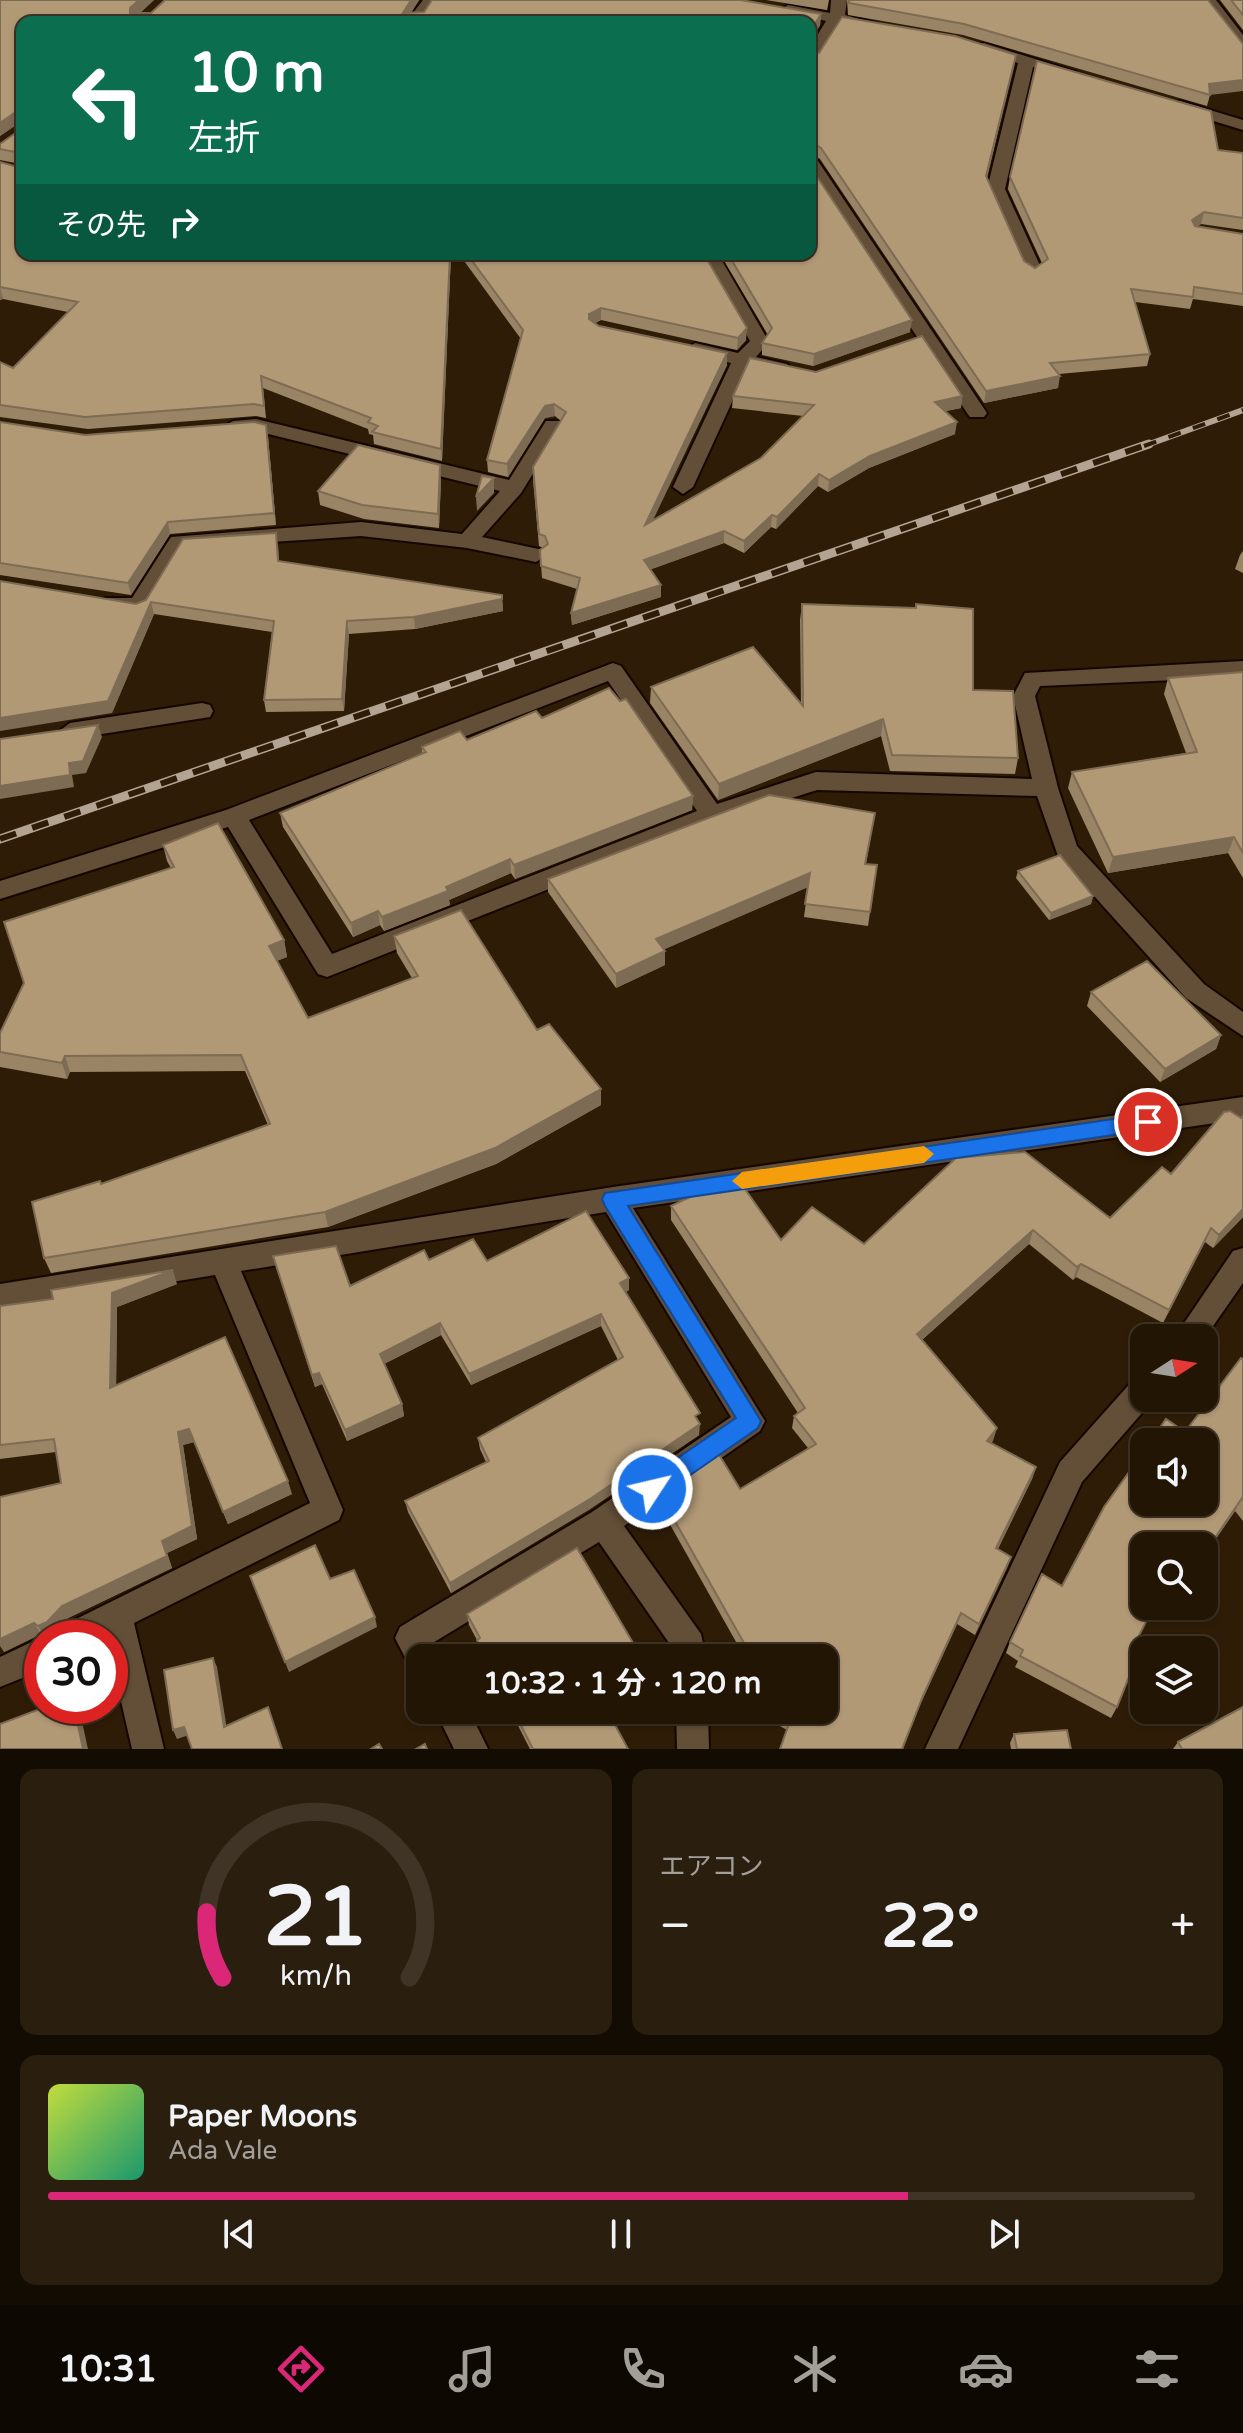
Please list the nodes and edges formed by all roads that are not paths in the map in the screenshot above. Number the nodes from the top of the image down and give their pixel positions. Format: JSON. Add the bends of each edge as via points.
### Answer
{"nodes":[{"id":1,"x":431,"y":0,"type":"edge"},
{"id":2,"x":839,"y":0,"type":"edge"},
{"id":3,"x":1208,"y":0,"type":"edge"},
{"id":4,"x":764,"y":7,"type":"edge"},
{"id":5,"x":419,"y":16,"type":"edge"},
{"id":6,"x":837,"y":17,"type":"junction"},
{"id":7,"x":896,"y":29,"type":"edge"},
{"id":8,"x":970,"y":45,"type":"edge"},
{"id":9,"x":1243,"y":46,"type":"edge"},
{"id":10,"x":816,"y":50,"type":"edge"},
{"id":11,"x":1027,"y":60,"type":"junction"},
{"id":12,"x":1085,"y":77,"type":"edge"},
{"id":13,"x":1157,"y":99,"type":"edge"},
{"id":14,"x":1243,"y":125,"type":"edge"},
{"id":15,"x":816,"y":171,"type":"edge"},
{"id":16,"x":712,"y":260,"type":"edge"},
{"id":17,"x":1034,"y":272,"type":"edge"},
{"id":18,"x":671,"y":344,"type":"edge"},
{"id":19,"x":742,"y":360,"type":"junction"},
{"id":20,"x":800,"y":372,"type":"edge"},
{"id":21,"x":977,"y":413,"type":"dead end"},
{"id":22,"x":553,"y":425,"type":"edge"},
{"id":23,"x":210,"y":429,"type":"edge"},
{"id":24,"x":683,"y":487,"type":"dead end"},
{"id":25,"x":514,"y":488,"type":"junction"},
{"id":26,"x":467,"y":541,"type":"junction"},
{"id":27,"x":536,"y":555,"type":"dead end"},
{"id":28,"x":94,"y":600,"type":"edge"},
{"id":29,"x":1243,"y":669,"type":"edge"},
{"id":30,"x":202,"y":711,"type":"dead end"},
{"id":31,"x":47,"y":734,"type":"edge"},
{"id":32,"x":1046,"y":788,"type":"junction"},
{"id":33,"x":712,"y":815,"type":"junction"},
{"id":34,"x":234,"y":816,"type":"junction"},
{"id":35,"x":0,"y":890,"type":"edge"},
{"id":36,"x":1243,"y":1026,"type":"edge"},
{"id":37,"x":1243,"y":1108,"type":"edge"},
{"id":38,"x":613,"y":1199,"type":"junction"},
{"id":39,"x":1243,"y":1260,"type":"edge"},
{"id":40,"x":223,"y":1261,"type":"junction"},
{"id":41,"x":0,"y":1297,"type":"edge"},
{"id":42,"x":1198,"y":1324,"type":"edge"},
{"id":43,"x":1130,"y":1405,"type":"edge"},
{"id":44,"x":603,"y":1522,"type":"junction"},
{"id":45,"x":117,"y":1615,"type":"junction"},
{"id":46,"x":107,"y":1620,"type":"edge"},
{"id":47,"x":414,"y":1644,"type":"edge"},
{"id":48,"x":689,"y":1644,"type":"edge"},
{"id":49,"x":24,"y":1662,"type":"edge"},
{"id":50,"x":3,"y":1672,"type":"dead end"},
{"id":51,"x":459,"y":1724,"type":"edge"},
{"id":52,"x":692,"y":1724,"type":"edge"},
{"id":53,"x":148,"y":1749,"type":"edge"},
{"id":54,"x":472,"y":1749,"type":"edge"},
{"id":55,"x":693,"y":1749,"type":"edge"},
{"id":56,"x":941,"y":1749,"type":"edge"}],
"edges":[{"from":1,"to":5,"type":"street"},
{"from":2,"to":6,"type":"street"},
{"from":3,"to":9,"type":"street"},
{"from":4,"to":6,"type":"street"},
{"from":6,"to":7,"type":"street"},
{"from":6,"to":10,"type":"street"},
{"from":8,"to":11,"type":"street"},
{"from":11,"to":12,"type":"street"},
{"from":11,"to":17,"type":"street","via":[[996,189]]},
{"from":13,"to":14,"type":"street"},
{"from":15,"to":21,"type":"street","via":[[920,339]]},
{"from":16,"to":19,"type":"street","via":[[760,342]]},
{"from":18,"to":19,"type":"street"},
{"from":19,"to":20,"type":"street"},
{"from":19,"to":24,"type":"street"},
{"from":22,"to":25,"type":"street"},
{"from":23,"to":25,"type":"street","via":[[256,425]]},
{"from":25,"to":26,"type":"street"},
{"from":26,"to":27,"type":"street"},
{"from":26,"to":28,"type":"street","via":[[361,529],[178,542],[138,606]]},
{"from":29,"to":32,"type":"street","via":[[1033,679],[1024,696]]},
{"from":30,"to":31,"type":"street"},
{"from":32,"to":33,"type":"street","via":[[816,781]]},
{"from":32,"to":36,"type":"street","via":[[1066,850],[1195,991]]},
{"from":33,"to":34,"type":"street","via":[[613,671]]},
{"from":33,"to":34,"type":"street","via":[[327,967]]},
{"from":34,"to":35,"type":"street"},
{"from":37,"to":38,"type":"street"},
{"from":38,"to":40,"type":"street"},
{"from":38,"to":44,"type":"street","via":[[750,1421]]},
{"from":39,"to":42,"type":"street"},
{"from":40,"to":41,"type":"street"},
{"from":40,"to":45,"type":"street","via":[[328,1510]]},
{"from":43,"to":56,"type":"street","via":[[1071,1472]]},
{"from":44,"to":47,"type":"street","via":[[411,1638]]},
{"from":44,"to":48,"type":"street"},
{"from":45,"to":46,"type":"street"},
{"from":45,"to":53,"type":"street"},
{"from":49,"to":50,"type":"street"},
{"from":51,"to":54,"type":"street"},
{"from":52,"to":55,"type":"street"}]}
